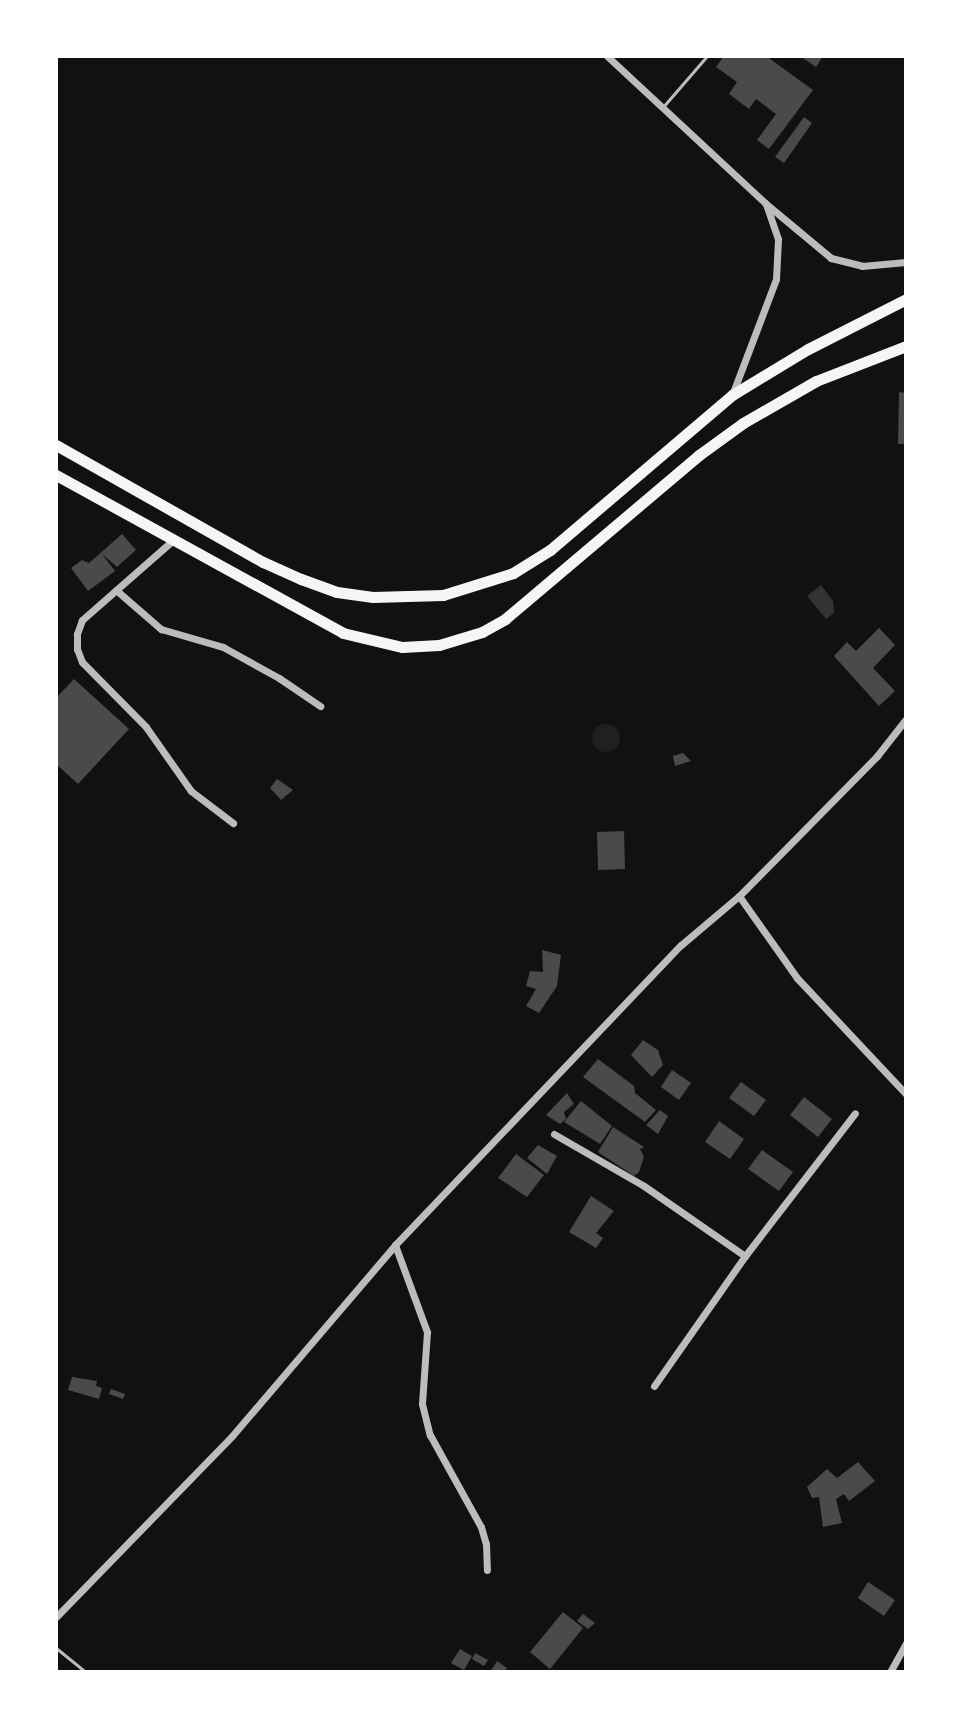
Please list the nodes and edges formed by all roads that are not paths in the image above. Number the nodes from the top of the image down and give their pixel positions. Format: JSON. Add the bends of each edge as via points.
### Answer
{"nodes":[{"id":1,"x":607,"y":56,"type":"edge"},
{"id":2,"x":707,"y":56,"type":"edge"},
{"id":3,"x":616,"y":60,"type":"edge"},
{"id":4,"x":662,"y":108,"type":"junction"},
{"id":5,"x":765,"y":203,"type":"junction"},
{"id":6,"x":906,"y":262,"type":"edge"},
{"id":7,"x":906,"y":299,"type":"edge"},
{"id":8,"x":906,"y":346,"type":"edge"},
{"id":9,"x":732,"y":395,"type":"junction"},
{"id":10,"x":56,"y":445,"type":"edge"},
{"id":11,"x":56,"y":475,"type":"edge"},
{"id":12,"x":172,"y":541,"type":"junction"},
{"id":13,"x":116,"y":590,"type":"junction"},
{"id":14,"x":320,"y":706,"type":"dead end"},
{"id":15,"x":906,"y":719,"type":"edge"},
{"id":16,"x":233,"y":823,"type":"dead end"},
{"id":17,"x":739,"y":896,"type":"junction"},
{"id":18,"x":906,"y":1094,"type":"edge"},
{"id":19,"x":855,"y":1113,"type":"dead end"},
{"id":20,"x":554,"y":1134,"type":"dead end"},
{"id":21,"x":395,"y":1245,"type":"junction"},
{"id":22,"x":745,"y":1256,"type":"junction"},
{"id":23,"x":654,"y":1386,"type":"dead end"},
{"id":24,"x":487,"y":1570,"type":"dead end"},
{"id":25,"x":56,"y":1617,"type":"edge"},
{"id":26,"x":906,"y":1643,"type":"edge"},
{"id":27,"x":56,"y":1648,"type":"edge"},
{"id":28,"x":86,"y":1672,"type":"edge"},
{"id":29,"x":890,"y":1672,"type":"edge"}],
"edges":[{"from":1,"to":3,"type":"street"},
{"from":2,"to":4,"type":"lane"},
{"from":3,"to":4,"type":"street"},
{"from":4,"to":5,"type":"street"},
{"from":5,"to":6,"type":"street","via":[[831,258],[862,266]]},
{"from":5,"to":9,"type":"street","via":[[778,239],[776,279]]},
{"from":7,"to":9,"type":"highway"},
{"from":8,"to":12,"type":"highway","via":[[816,381],[743,423],[505,619],[459,640],[402,647],[343,633]]},
{"from":9,"to":10,"type":"highway","via":[[550,550],[513,573],[443,595],[406,599],[337,592],[282,571]]},
{"from":11,"to":12,"type":"highway"},
{"from":12,"to":13,"type":"street"},
{"from":13,"to":14,"type":"street","via":[[161,629],[223,647]]},
{"from":13,"to":16,"type":"street","via":[[82,620],[77,634],[82,662],[146,727],[191,791]]},
{"from":15,"to":17,"type":"street","via":[[877,756]]},
{"from":17,"to":18,"type":"street","via":[[797,978]]},
{"from":17,"to":21,"type":"street","via":[[681,945]]},
{"from":19,"to":22,"type":"street"},
{"from":20,"to":22,"type":"street","via":[[644,1186]]},
{"from":21,"to":24,"type":"street","via":[[427,1332],[422,1404],[430,1435],[481,1527]]},
{"from":21,"to":25,"type":"street","via":[[232,1436]]},
{"from":22,"to":23,"type":"street"},
{"from":26,"to":29,"type":"street"},
{"from":27,"to":28,"type":"lane"}]}
